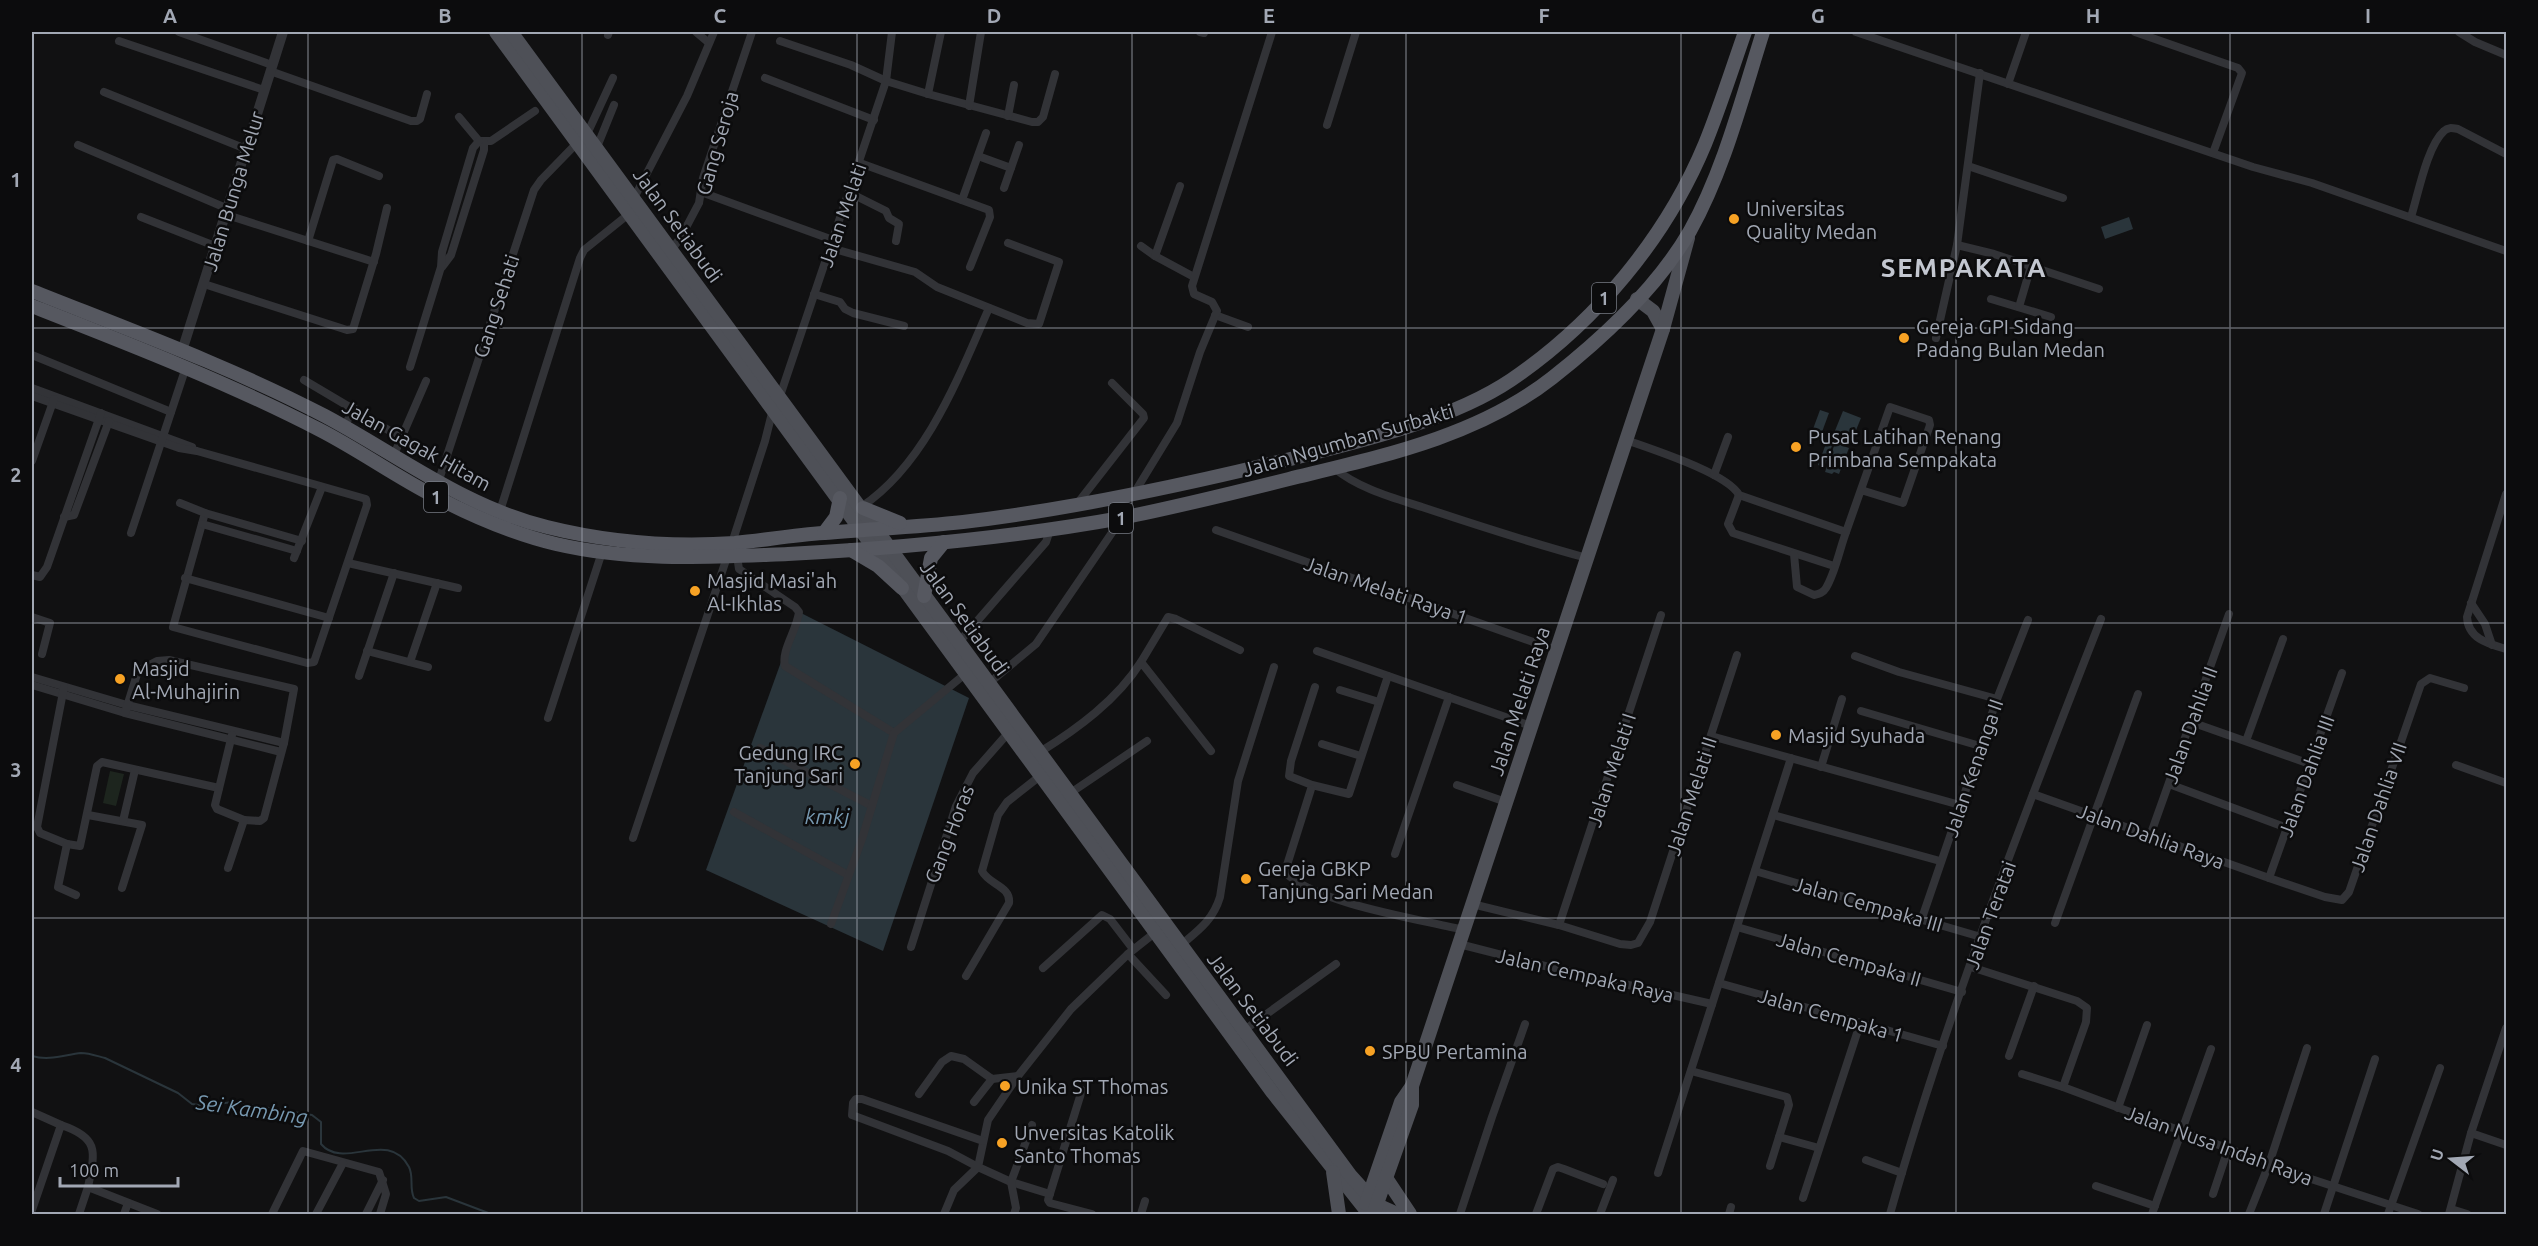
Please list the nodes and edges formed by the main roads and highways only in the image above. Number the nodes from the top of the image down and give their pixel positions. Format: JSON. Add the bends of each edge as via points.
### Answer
{"nodes":[{"id":1,"x":496,"y":32,"type":"edge"},
{"id":2,"x":512,"y":32,"type":"edge"},
{"id":3,"x":1745,"y":32,"type":"edge"},
{"id":4,"x":1763,"y":32,"type":"edge"},
{"id":5,"x":545,"y":103,"type":"junction"},
{"id":6,"x":583,"y":138,"type":"junction"},
{"id":7,"x":1690,"y":230,"type":"junction"},
{"id":8,"x":694,"y":290,"type":"junction"},
{"id":9,"x":32,"y":291,"type":"edge"},
{"id":10,"x":1637,"y":299,"type":"junction"},
{"id":11,"x":32,"y":306,"type":"edge"},
{"id":12,"x":1663,"y":329,"type":"junction"},
{"id":13,"x":776,"y":402,"type":"junction"},
{"id":14,"x":1344,"y":446,"type":"junction"},
{"id":15,"x":1348,"y":463,"type":"junction"},
{"id":16,"x":840,"y":498,"type":"junction"},
{"id":17,"x":862,"y":508,"type":"junction"},
{"id":18,"x":910,"y":526,"type":"junction"},
{"id":19,"x":870,"y":529,"type":"junction"},
{"id":20,"x":824,"y":533,"type":"junction"},
{"id":21,"x":944,"y":542,"type":"junction"},
{"id":22,"x":889,"y":546,"type":"junction"},
{"id":23,"x":874,"y":548,"type":"junction"},
{"id":24,"x":851,"y":550,"type":"junction"},
{"id":25,"x":732,"y":552,"type":"junction"},
{"id":26,"x":902,"y":588,"type":"junction"},
{"id":27,"x":924,"y":596,"type":"junction"},
{"id":28,"x":1033,"y":755,"type":"junction"},
{"id":29,"x":1161,"y":928,"type":"junction"},
{"id":30,"x":1285,"y":1084,"type":"junction"},
{"id":31,"x":1412,"y":1086,"type":"junction"},
{"id":32,"x":1273,"y":1093,"type":"junction"},
{"id":33,"x":1379,"y":1164,"type":"junction"},
{"id":34,"x":1333,"y":1170,"type":"junction"},
{"id":35,"x":1350,"y":1175,"type":"junction"},
{"id":36,"x":1386,"y":1178,"type":"junction"},
{"id":37,"x":1369,"y":1209,"type":"edge"},
{"id":38,"x":1339,"y":1215,"type":"edge"},
{"id":39,"x":1397,"y":1215,"type":"edge"},
{"id":40,"x":1410,"y":1215,"type":"edge"}],
"edges":[{"from":1,"to":5,"type":"main road","name":"Jalan Setiabudi"},
{"from":2,"to":5,"type":"main road","name":"Jalan Setiabudi"},
{"from":3,"to":14,"type":"highway","name":"Jalan Ngumban Surbakti","number":"1","via":[[1704,147],[1670,212],[1632,268],[1594,309],[1509,382],[1460,407]]},
{"from":4,"to":7,"type":"highway","name":"Jalan Ngumban Surbakti","number":"1","via":[[1729,139]]},
{"from":5,"to":6,"type":"main road","name":"Jalan Setiabudi"},
{"from":6,"to":8,"type":"main road","name":"Jalan Setiabudi","via":[[630,213]]},
{"from":6,"to":8,"type":"main road","name":"Jalan Setiabudi","via":[[597,147],[672,249]]},
{"from":7,"to":10,"type":"highway","name":"Jalan Ngumban Surbakti","number":"1"},
{"from":7,"to":12,"type":"main road","name":"Jalan Melati Raya"},
{"from":8,"to":13,"type":"main road","name":"Jalan Setiabudi"},
{"from":9,"to":25,"type":"highway","name":"Jalan Gagak Hitam","number":"1","via":[[292,399],[438,483],[500,511],[539,525],[605,538]]},
{"from":10,"to":12,"type":"main road","via":[[1653,311]]},
{"from":10,"to":15,"type":"highway","name":"Jalan Ngumban Surbakti","number":"1","via":[[1552,378],[1513,404],[1468,427]]},
{"from":11,"to":25,"type":"highway","name":"Jalan Gagak Hitam","number":"1","via":[[186,367],[338,440],[432,496],[512,531],[556,544],[652,557]]},
{"from":12,"to":31,"type":"main road","name":"Jalan Melati Raya"},
{"from":13,"to":16,"type":"main road","name":"Jalan Setiabudi"},
{"from":13,"to":17,"type":"main road","name":"Jalan Setiabudi"},
{"from":14,"to":15,"type":"highway"},
{"from":14,"to":18,"type":"highway","name":"Jalan Ngumban Surbakti","number":"1","via":[[1133,496]]},
{"from":15,"to":21,"type":"highway","name":"Jalan Ngumban Surbakti","number":"1","via":[[1122,518]]},
{"from":16,"to":19,"type":"main road","name":"Jalan Setiabudi"},
{"from":16,"to":20,"type":"highway","via":[[836,517]]},
{"from":17,"to":18,"type":"highway"},
{"from":17,"to":19,"type":"main road","name":"Jalan Setiabudi"},
{"from":18,"to":19,"type":"highway","name":"Jalan Ngumban Surbakti","number":"1"},
{"from":19,"to":20,"type":"highway","name":"Jalan Gagak Hitam","number":"1"},
{"from":19,"to":22,"type":"main road","name":"Jalan Setiabudi"},
{"from":19,"to":23,"type":"main road","name":"Jalan Setiabudi"},
{"from":20,"to":25,"type":"highway","name":"Jalan Gagak Hitam","number":"1"},
{"from":21,"to":22,"type":"highway","name":"Jalan Ngumban Surbakti","number":"1"},
{"from":21,"to":27,"type":"highway","via":[[931,558]]},
{"from":22,"to":23,"type":"highway","name":"Jalan Ngumban Surbakti","number":"1"},
{"from":22,"to":27,"type":"main road","name":"Jalan Setiabudi"},
{"from":23,"to":24,"type":"highway","name":"Jalan Gagak Hitam","number":"1"},
{"from":23,"to":26,"type":"main road","name":"Jalan Setiabudi"},
{"from":24,"to":25,"type":"highway","name":"Jalan Gagak Hitam","number":"1"},
{"from":24,"to":26,"type":"highway","via":[[878,566]]},
{"from":26,"to":28,"type":"main road","name":"Jalan Setiabudi","via":[[1009,732]]},
{"from":27,"to":28,"type":"main road","name":"Jalan Setiabudi","via":[[988,684]]},
{"from":28,"to":29,"type":"main road","name":"Jalan Setiabudi","via":[[1070,794]]},
{"from":28,"to":29,"type":"main road","name":"Jalan Setiabudi","via":[[1040,776]]},
{"from":29,"to":30,"type":"main road","name":"Jalan Setiabudi","via":[[1181,945]]},
{"from":29,"to":32,"type":"main road","name":"Jalan Setiabudi"},
{"from":30,"to":32,"type":"main road"},
{"from":30,"to":35,"type":"main road","name":"Jalan Setiabudi"},
{"from":31,"to":33,"type":"main road","name":"Jalan Melati Raya","via":[[1401,1102]]},
{"from":31,"to":36,"type":"main road","name":"Jalan Melati Raya","via":[[1412,1105]]},
{"from":32,"to":34,"type":"main road","name":"Jalan Setiabudi"},
{"from":33,"to":35,"type":"main road"},
{"from":33,"to":37,"type":"main road","name":"Jalan Melati Raya"},
{"from":34,"to":37,"type":"main road","name":"Jalan Setiabudi"},
{"from":34,"to":38,"type":"main road"},
{"from":35,"to":37,"type":"main road","name":"Jalan Setiabudi"},
{"from":36,"to":37,"type":"main road","name":"Jalan Melati Raya"},
{"from":36,"to":40,"type":"main road"},
{"from":37,"to":39,"type":"main road","name":"Jalan Setiabudi"}]}
